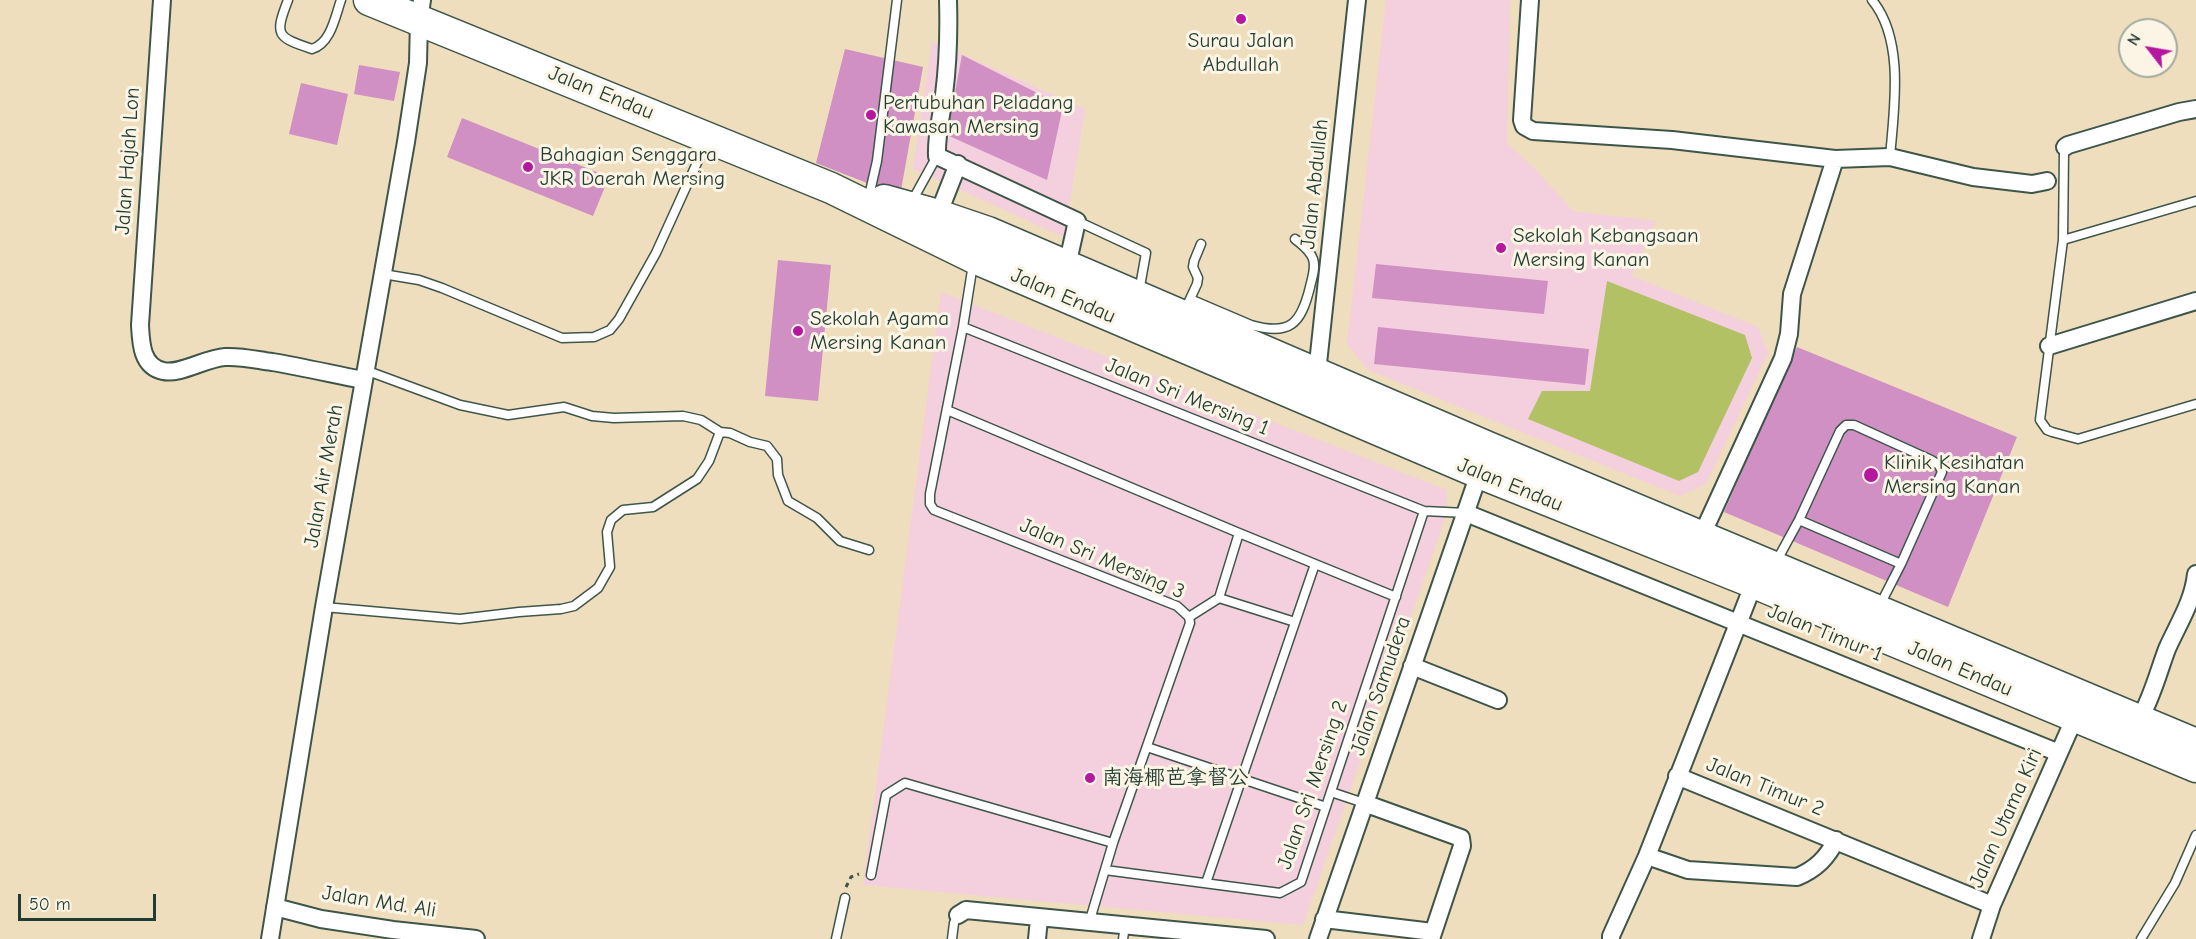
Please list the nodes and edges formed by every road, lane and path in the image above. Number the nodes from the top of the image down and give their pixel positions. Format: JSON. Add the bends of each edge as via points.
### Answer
{"nodes":[{"id":1,"x":162,"y":0,"type":"edge"},
{"id":2,"x":288,"y":0,"type":"edge"},
{"id":3,"x":341,"y":0,"type":"edge"},
{"id":4,"x":369,"y":0,"type":"edge"},
{"id":5,"x":897,"y":0,"type":"edge"},
{"id":6,"x":948,"y":0,"type":"edge"},
{"id":7,"x":1357,"y":0,"type":"edge"},
{"id":8,"x":1530,"y":0,"type":"edge"},
{"id":9,"x":1872,"y":0,"type":"edge"},
{"id":10,"x":420,"y":10,"type":"edge"},
{"id":11,"x":2196,"y":110,"type":"edge"},
{"id":12,"x":709,"y":138,"type":"junction"},
{"id":13,"x":2065,"y":147,"type":"joint"},
{"id":14,"x":937,"y":156,"type":"junction"},
{"id":15,"x":1890,"y":157,"type":"junction"},
{"id":16,"x":1836,"y":159,"type":"junction"},
{"id":17,"x":958,"y":164,"type":"junction"},
{"id":18,"x":2047,"y":182,"type":"dead end"},
{"id":19,"x":831,"y":188,"type":"junction"},
{"id":20,"x":869,"y":196,"type":"junction"},
{"id":21,"x":2196,"y":201,"type":"edge"},
{"id":22,"x":909,"y":207,"type":"junction"},
{"id":23,"x":1077,"y":221,"type":"junction"},
{"id":24,"x":938,"y":228,"type":"junction"},
{"id":25,"x":1294,"y":239,"type":"dead end"},
{"id":26,"x":2063,"y":240,"type":"junction"},
{"id":27,"x":1200,"y":244,"type":"dead end"},
{"id":28,"x":974,"y":258,"type":"junction"},
{"id":29,"x":1067,"y":266,"type":"junction"},
{"id":30,"x":383,"y":274,"type":"junction"},
{"id":31,"x":1139,"y":297,"type":"junction"},
{"id":32,"x":2196,"y":301,"type":"edge"},
{"id":33,"x":1186,"y":307,"type":"junction"},
{"id":34,"x":963,"y":327,"type":"junction"},
{"id":35,"x":1248,"y":334,"type":"junction"},
{"id":36,"x":2049,"y":346,"type":"junction"},
{"id":37,"x":1317,"y":374,"type":"junction"},
{"id":38,"x":364,"y":375,"type":"junction"},
{"id":39,"x":2196,"y":404,"type":"edge"},
{"id":40,"x":947,"y":410,"type":"junction"},
{"id":41,"x":720,"y":432,"type":"junction"},
{"id":42,"x":1484,"y":460,"type":"junction"},
{"id":43,"x":1424,"y":511,"type":"junction"},
{"id":44,"x":1466,"y":513,"type":"junction"},
{"id":45,"x":1799,"y":520,"type":"junction"},
{"id":46,"x":1239,"y":533,"type":"junction"},
{"id":47,"x":1701,"y":537,"type":"junction"},
{"id":48,"x":870,"y":550,"type":"dead end"},
{"id":49,"x":1315,"y":564,"type":"junction"},
{"id":50,"x":1901,"y":564,"type":"junction"},
{"id":51,"x":2196,"y":574,"type":"edge"},
{"id":52,"x":1763,"y":575,"type":"junction"},
{"id":53,"x":1396,"y":597,"type":"junction"},
{"id":54,"x":1220,"y":598,"type":"junction"},
{"id":55,"x":324,"y":607,"type":"junction"},
{"id":56,"x":1878,"y":610,"type":"junction"},
{"id":57,"x":1189,"y":617,"type":"junction"},
{"id":58,"x":1295,"y":622,"type":"junction"},
{"id":59,"x":1740,"y":623,"type":"junction"},
{"id":60,"x":1412,"y":666,"type":"junction"},
{"id":61,"x":1498,"y":700,"type":"dead end"},
{"id":62,"x":2075,"y":717,"type":"junction"},
{"id":63,"x":2139,"y":720,"type":"junction"},
{"id":64,"x":2193,"y":740,"type":"edge"},
{"id":65,"x":1147,"y":747,"type":"junction"},
{"id":66,"x":2059,"y":753,"type":"junction"},
{"id":67,"x":2196,"y":767,"type":"edge"},
{"id":68,"x":1677,"y":776,"type":"junction"},
{"id":69,"x":1242,"y":778,"type":"junction"},
{"id":70,"x":1331,"y":792,"type":"junction"},
{"id":71,"x":1364,"y":803,"type":"junction"},
{"id":72,"x":1326,"y":807,"type":"junction"},
{"id":73,"x":2196,"y":835,"type":"edge"},
{"id":74,"x":1836,"y":840,"type":"junction"},
{"id":75,"x":1113,"y":843,"type":"junction"},
{"id":76,"x":1647,"y":856,"type":"junction"},
{"id":77,"x":1105,"y":870,"type":"junction"},
{"id":78,"x":872,"y":875,"type":"joint"},
{"id":79,"x":1206,"y":883,"type":"junction"},
{"id":80,"x":845,"y":898,"type":"joint"},
{"id":81,"x":1992,"y":905,"type":"junction"},
{"id":82,"x":275,"y":907,"type":"junction"},
{"id":83,"x":958,"y":915,"type":"joint"},
{"id":84,"x":1039,"y":919,"type":"junction"},
{"id":85,"x":1324,"y":919,"type":"junction"},
{"id":86,"x":1089,"y":923,"type":"junction"},
{"id":87,"x":1124,"y":933,"type":"edge"},
{"id":88,"x":1432,"y":935,"type":"edge"},
{"id":89,"x":1208,"y":936,"type":"edge"},
{"id":90,"x":270,"y":939,"type":"edge"},
{"id":91,"x":476,"y":939,"type":"edge"},
{"id":92,"x":836,"y":939,"type":"edge"},
{"id":93,"x":952,"y":939,"type":"edge"},
{"id":94,"x":1037,"y":939,"type":"edge"},
{"id":95,"x":1266,"y":939,"type":"edge"},
{"id":96,"x":1318,"y":939,"type":"edge"},
{"id":97,"x":1611,"y":939,"type":"edge"},
{"id":98,"x":1981,"y":939,"type":"edge"},
{"id":99,"x":2141,"y":939,"type":"edge"}],
"edges":[{"from":1,"to":38,"type":"street","name":"Jalan Hajah Lon","via":[[140,325],[143,352],[151,364],[163,371],[225,357]]},
{"from":2,"to":3,"type":"lane","via":[[280,22],[283,36],[312,49],[327,37]]},
{"from":4,"to":10,"type":"highway","name":"Jalan Endau"},
{"from":5,"to":20,"type":"lane"},
{"from":6,"to":14,"type":"street","via":[[949,49],[936,137]]},
{"from":7,"to":37,"type":"street","name":"Jalan Abdullah"},
{"from":8,"to":16,"type":"street","via":[[1522,120],[1533,131],[1672,140]]},
{"from":9,"to":15,"type":"lane","via":[[1885,19],[1892,43]]},
{"from":10,"to":12,"type":"highway","name":"Jalan Endau"},
{"from":10,"to":30,"type":"street","name":"Jalan Air Merah","via":[[418,63]]},
{"from":11,"to":13,"type":"street"},
{"from":12,"to":19,"type":"highway","name":"Jalan Endau"},
{"from":12,"to":30,"type":"lane","via":[[656,253],[619,319],[610,330],[594,337],[562,338],[442,288]]},
{"from":13,"to":26,"type":"lane"},
{"from":14,"to":17,"type":"street"},
{"from":14,"to":22,"type":"lane"},
{"from":15,"to":16,"type":"street"},
{"from":15,"to":18,"type":"street","via":[[1973,177],[2032,184]]},
{"from":16,"to":47,"type":"street","via":[[1792,294],[1783,358]]},
{"from":17,"to":23,"type":"street"},
{"from":17,"to":24,"type":"street"},
{"from":19,"to":20,"type":"highway","name":"Jalan Endau"},
{"from":19,"to":24,"type":"highway","name":"Jalan Endau"},
{"from":20,"to":22,"type":"highway","name":"Jalan Endau"},
{"from":21,"to":26,"type":"lane"},
{"from":22,"to":24,"type":"highway","name":"Jalan Endau"},
{"from":23,"to":29,"type":"street"},
{"from":23,"to":31,"type":"lane","via":[[1146,253]]},
{"from":24,"to":28,"type":"highway","name":"Jalan Endau"},
{"from":24,"to":29,"type":"highway","name":"Jalan Endau","via":[[988,232]]},
{"from":25,"to":35,"type":"lane","via":[[1313,257],[1315,266],[1305,306],[1283,328]]},
{"from":26,"to":36,"type":"lane"},
{"from":27,"to":33,"type":"lane","via":[[1193,267],[1197,284]]},
{"from":28,"to":34,"type":"lane"},
{"from":28,"to":42,"type":"highway","name":"Jalan Endau"},
{"from":29,"to":31,"type":"highway","name":"Jalan Endau"},
{"from":30,"to":38,"type":"street","name":"Jalan Air Merah"},
{"from":31,"to":33,"type":"highway","name":"Jalan Endau"},
{"from":32,"to":36,"type":"street"},
{"from":33,"to":35,"type":"highway","name":"Jalan Endau"},
{"from":34,"to":40,"type":"lane"},
{"from":34,"to":43,"type":"lane","name":"Jalan Sri Mersing 1"},
{"from":35,"to":37,"type":"highway","name":"Jalan Endau"},
{"from":36,"to":39,"type":"lane","via":[[2039,413],[2040,420],[2052,432],[2085,438]]},
{"from":37,"to":42,"type":"highway","name":"Jalan Endau"},
{"from":38,"to":41,"type":"lane","via":[[492,413],[508,415],[564,407],[614,418],[682,416],[701,420]]},
{"from":38,"to":55,"type":"street","name":"Jalan Air Merah"},
{"from":40,"to":46,"type":"lane"},
{"from":40,"to":57,"type":"lane","name":"Jalan Sri Mersing 3","via":[[930,494],[934,510],[1177,606]]},
{"from":41,"to":48,"type":"lane","via":[[766,446],[777,459],[778,475],[788,501],[817,518],[840,541]]},
{"from":41,"to":55,"type":"lane","via":[[697,479],[653,507],[623,510],[611,520],[607,532],[610,567],[598,588],[574,606],[460,620]]},
{"from":42,"to":44,"type":"street","name":"Jalan Samudera"},
{"from":42,"to":47,"type":"highway","name":"Jalan Endau"},
{"from":42,"to":52,"type":"highway","name":"Jalan Endau"},
{"from":43,"to":44,"type":"lane","name":"Jalan Sri Mersing 1"},
{"from":43,"to":53,"type":"lane","name":"Jalan Sri Mersing 2"},
{"from":44,"to":59,"type":"street","name":"Jalan Timur 1"},
{"from":44,"to":60,"type":"street","name":"Jalan Samudera"},
{"from":45,"to":50,"type":"lane"},
{"from":45,"to":50,"type":"lane","via":[[1840,431],[1846,425],[1854,425],[1931,460],[1942,472]]},
{"from":45,"to":52,"type":"lane"},
{"from":46,"to":49,"type":"lane"},
{"from":46,"to":54,"type":"lane"},
{"from":47,"to":52,"type":"highway","name":"Jalan Endau"},
{"from":49,"to":53,"type":"lane"},
{"from":49,"to":58,"type":"lane"},
{"from":50,"to":56,"type":"lane"},
{"from":51,"to":63,"type":"street","via":[[2193,594]]},
{"from":52,"to":56,"type":"highway","name":"Jalan Endau"},
{"from":52,"to":59,"type":"street"},
{"from":52,"to":62,"type":"highway","name":"Jalan Endau"},
{"from":53,"to":70,"type":"lane","name":"Jalan Sri Mersing 2"},
{"from":54,"to":57,"type":"lane"},
{"from":54,"to":58,"type":"lane"},
{"from":55,"to":82,"type":"street","name":"Jalan Air Merah"},
{"from":56,"to":63,"type":"highway","name":"Jalan Endau"},
{"from":57,"to":65,"type":"lane","name":"Jalan Sri Mersing 3"},
{"from":58,"to":69,"type":"lane"},
{"from":59,"to":66,"type":"street","name":"Jalan Timur 1"},
{"from":59,"to":68,"type":"street"},
{"from":60,"to":61,"type":"street"},
{"from":60,"to":71,"type":"street","name":"Jalan Samudera"},
{"from":62,"to":66,"type":"street","name":"Jalan Utama Kiri"},
{"from":62,"to":67,"type":"highway","name":"Jalan Endau"},
{"from":63,"to":64,"type":"highway","name":"Jalan Endau"},
{"from":65,"to":69,"type":"lane"},
{"from":65,"to":75,"type":"lane","name":"Jalan Sri Mersing 3"},
{"from":66,"to":81,"type":"street","name":"Jalan Utama Kiri"},
{"from":68,"to":74,"type":"street","name":"Jalan Timur 2"},
{"from":68,"to":76,"type":"street"},
{"from":69,"to":72,"type":"lane"},
{"from":69,"to":79,"type":"lane"},
{"from":70,"to":71,"type":"lane"},
{"from":70,"to":72,"type":"lane","name":"Jalan Sri Mersing 2"},
{"from":71,"to":85,"type":"street","name":"Jalan Samudera"},
{"from":71,"to":88,"type":"street","via":[[1461,838],[1462,846]]},
{"from":72,"to":79,"type":"lane","name":"Jalan Sri Mersing 2","via":[[1301,882],[1280,893]]},
{"from":73,"to":99,"type":"lane","via":[[2175,883]]},
{"from":74,"to":76,"type":"street","name":"Jalan Timur 2","via":[[1822,861],[1797,877],[1688,870]]},
{"from":74,"to":81,"type":"street","name":"Jalan Timur 2"},
{"from":75,"to":77,"type":"lane","name":"Jalan Sri Mersing 3"},
{"from":75,"to":78,"type":"lane","via":[[904,783],[886,795]]},
{"from":76,"to":97,"type":"street"},
{"from":77,"to":79,"type":"lane","name":"Jalan Sri Mersing 2"},
{"from":77,"to":86,"type":"lane","name":"Jalan Sri Mersing 3"},
{"from":78,"to":80,"type":"path","via":[[851,877]]},
{"from":80,"to":92,"type":"lane"},
{"from":81,"to":98,"type":"street","name":"Jalan Utama Kiri"},
{"from":82,"to":90,"type":"street","name":"Jalan Air Merah"},
{"from":82,"to":91,"type":"street","name":"Jalan Md. Ali","via":[[321,919]]},
{"from":83,"to":84,"type":"street","via":[[966,910]]},
{"from":83,"to":93,"type":"lane"},
{"from":84,"to":86,"type":"street"},
{"from":84,"to":94,"type":"street"},
{"from":85,"to":88,"type":"street"},
{"from":85,"to":96,"type":"street","name":"Jalan Samudera"},
{"from":86,"to":87,"type":"street"},
{"from":87,"to":89,"type":"street"},
{"from":89,"to":95,"type":"street"}]}
